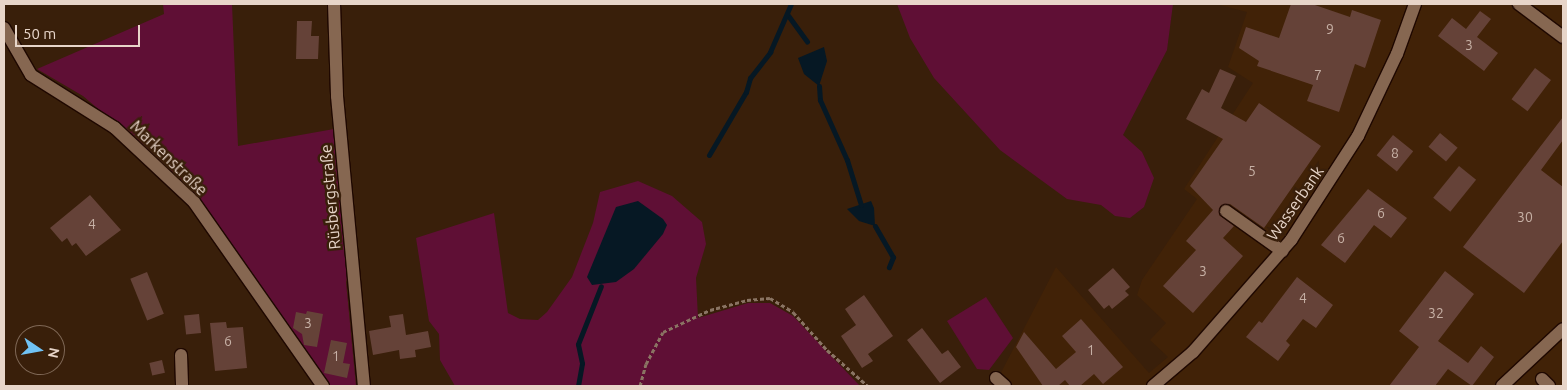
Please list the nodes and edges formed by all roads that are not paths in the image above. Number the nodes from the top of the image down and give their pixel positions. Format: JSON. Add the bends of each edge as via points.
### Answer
{"nodes":[{"id":1,"x":334,"y":4,"type":"edge"},
{"id":2,"x":1415,"y":4,"type":"edge"},
{"id":3,"x":1518,"y":4,"type":"edge"},
{"id":4,"x":4,"y":28,"type":"edge"},
{"id":5,"x":1563,"y":37,"type":"edge"},
{"id":6,"x":1226,"y":211,"type":"dead end"},
{"id":7,"x":1282,"y":252,"type":"junction"},
{"id":8,"x":1563,"y":329,"type":"edge"},
{"id":9,"x":181,"y":355,"type":"dead end"},
{"id":10,"x":182,"y":386,"type":"edge"},
{"id":11,"x":323,"y":386,"type":"edge"},
{"id":12,"x":364,"y":386,"type":"edge"},
{"id":13,"x":1153,"y":386,"type":"edge"},
{"id":14,"x":1502,"y":386,"type":"edge"}],
"edges":[{"from":1,"to":12,"type":"street","name":"Rüsbergstraße","via":[[337,96]]},
{"from":2,"to":7,"type":"street","name":"Wasserbank","via":[[1398,54],[1349,152]]},
{"from":3,"to":5,"type":"street"},
{"from":4,"to":11,"type":"street","name":"Markenstraße","via":[[31,75],[115,128],[194,202]]},
{"from":6,"to":7,"type":"street"},
{"from":7,"to":13,"type":"street","name":"Wasserbank","via":[[1193,352]]},
{"from":8,"to":14,"type":"street"},
{"from":9,"to":10,"type":"street"}]}
